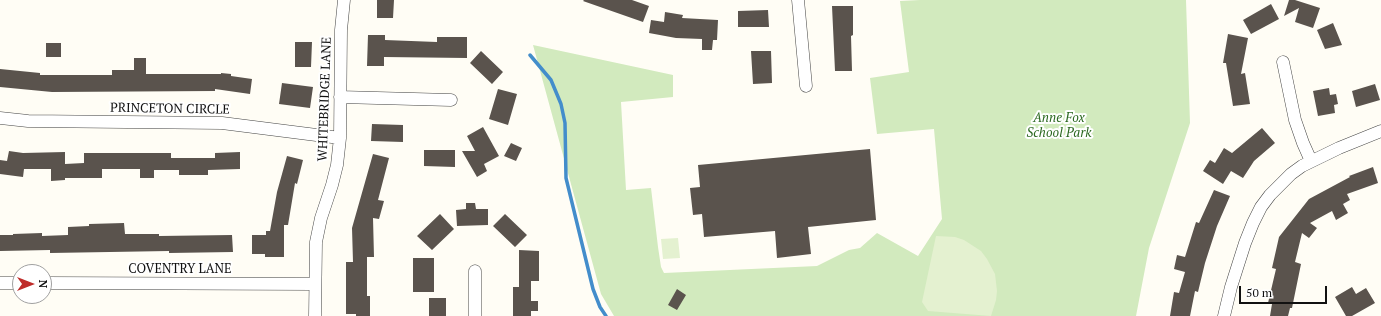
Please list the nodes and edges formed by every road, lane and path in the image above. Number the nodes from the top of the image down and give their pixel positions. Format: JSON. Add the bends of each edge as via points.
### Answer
{"nodes":[{"id":1,"x":344,"y":0,"type":"edge"},
{"id":2,"x":798,"y":0,"type":"edge"},
{"id":3,"x":1283,"y":62,"type":"dead end"},
{"id":4,"x":806,"y":86,"type":"dead end"},
{"id":5,"x":340,"y":97,"type":"junction"},
{"id":6,"x":451,"y":100,"type":"dead end"},
{"id":7,"x":0,"y":118,"type":"edge"},
{"id":8,"x":1381,"y":131,"type":"edge"},
{"id":9,"x":340,"y":138,"type":"junction"},
{"id":10,"x":1311,"y":161,"type":"junction"},
{"id":11,"x":475,"y":270,"type":"dead end"},
{"id":12,"x":0,"y":283,"type":"edge"},
{"id":13,"x":12,"y":283,"type":"edge"},
{"id":14,"x":52,"y":283,"type":"edge"},
{"id":15,"x":315,"y":284,"type":"junction"},
{"id":16,"x":315,"y":316,"type":"edge"},
{"id":17,"x":475,"y":316,"type":"edge"},
{"id":18,"x":1224,"y":316,"type":"edge"}],
"edges":[{"from":1,"to":5,"type":"street","name":"WHITEBRIDGE LANE"},
{"from":2,"to":4,"type":"street"},
{"from":3,"to":10,"type":"street","via":[[1295,120]]},
{"from":5,"to":6,"type":"street"},
{"from":5,"to":9,"type":"street","name":"WHITEBRIDGE LANE"},
{"from":7,"to":9,"type":"street","name":"PRINCETON CIRCLE","via":[[28,121],[222,123]]},
{"from":8,"to":10,"type":"street"},
{"from":9,"to":15,"type":"street","name":"WHITEBRIDGE LANE","via":[[337,165],[318,230]]},
{"from":10,"to":18,"type":"street","via":[[1286,179],[1261,207],[1245,244]]},
{"from":11,"to":17,"type":"street"},
{"from":12,"to":13,"type":"street"},
{"from":14,"to":15,"type":"street","name":"COVENTRY LANE"},
{"from":15,"to":16,"type":"street","name":"WHITEBRIDGE LANE"}]}
